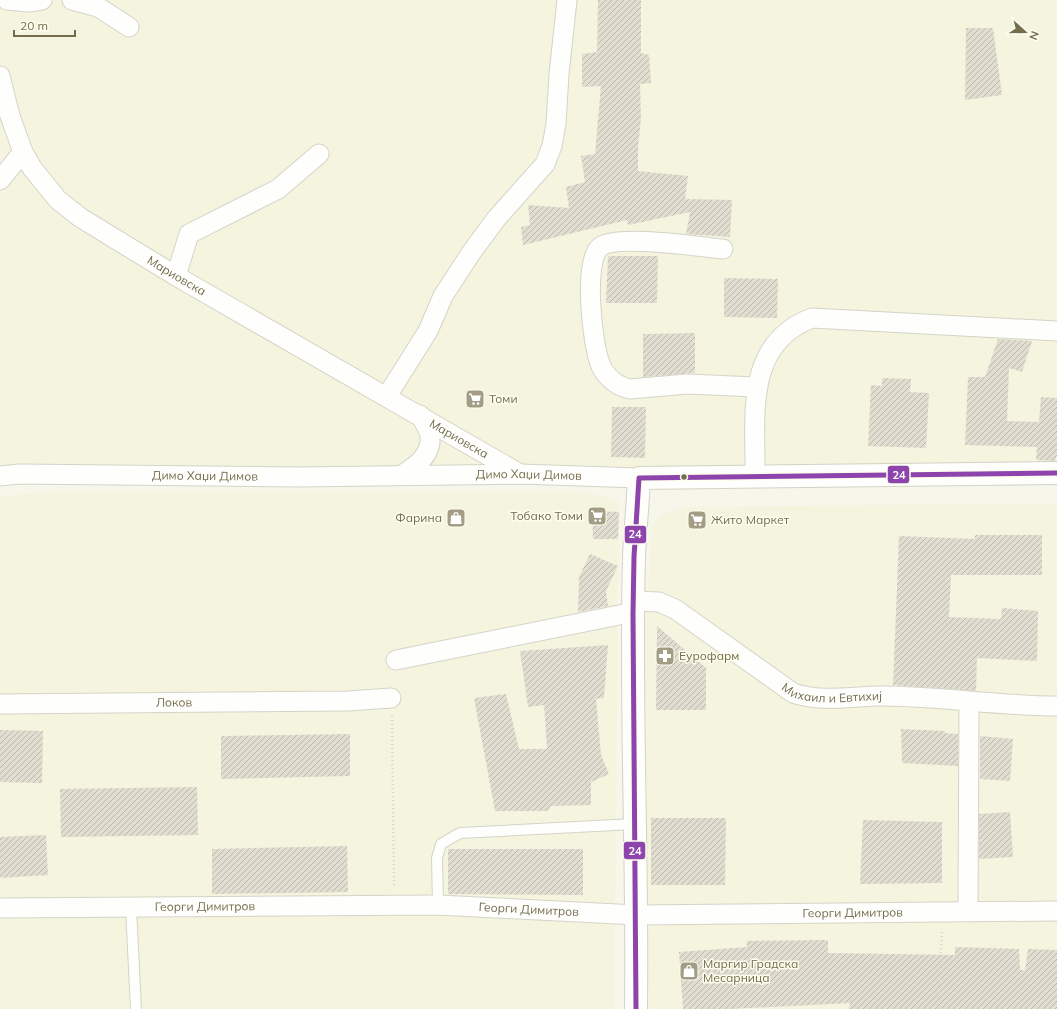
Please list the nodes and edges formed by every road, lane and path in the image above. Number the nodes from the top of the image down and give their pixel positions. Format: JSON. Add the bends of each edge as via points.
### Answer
{"nodes":[{"id":1,"x":7,"y":0,"type":"edge"},
{"id":2,"x":42,"y":0,"type":"edge"},
{"id":3,"x":72,"y":0,"type":"edge"},
{"id":4,"x":567,"y":0,"type":"edge"},
{"id":5,"x":129,"y":27,"type":"dead end"},
{"id":6,"x":0,"y":76,"type":"edge"},
{"id":7,"x":5,"y":115,"type":"edge"},
{"id":8,"x":23,"y":152,"type":"junction"},
{"id":9,"x":319,"y":154,"type":"dead end"},
{"id":10,"x":0,"y":180,"type":"edge"},
{"id":11,"x":723,"y":249,"type":"dead end"},
{"id":12,"x":176,"y":276,"type":"junction"},
{"id":13,"x":1057,"y":332,"type":"edge"},
{"id":14,"x":756,"y":387,"type":"junction"},
{"id":15,"x":387,"y":396,"type":"junction"},
{"id":16,"x":420,"y":416,"type":"junction"},
{"id":17,"x":0,"y":463,"type":"edge"},
{"id":18,"x":19,"y":474,"type":"junction"},
{"id":19,"x":520,"y":474,"type":"junction"},
{"id":20,"x":1057,"y":474,"type":"edge"},
{"id":21,"x":402,"y":475,"type":"junction"},
{"id":22,"x":0,"y":476,"type":"edge"},
{"id":23,"x":755,"y":477,"type":"junction"},
{"id":24,"x":639,"y":478,"type":"junction"},
{"id":25,"x":634,"y":606,"type":"junction"},
{"id":26,"x":396,"y":660,"type":"dead end"},
{"id":27,"x":391,"y":698,"type":"joint"},
{"id":28,"x":969,"y":702,"type":"junction"},
{"id":29,"x":0,"y":704,"type":"edge"},
{"id":30,"x":1057,"y":706,"type":"edge"},
{"id":31,"x":634,"y":824,"type":"junction"},
{"id":32,"x":395,"y":905,"type":"junction"},
{"id":33,"x":438,"y":905,"type":"junction"},
{"id":34,"x":0,"y":908,"type":"edge"},
{"id":35,"x":131,"y":908,"type":"junction"},
{"id":36,"x":968,"y":911,"type":"junction"},
{"id":37,"x":1057,"y":911,"type":"edge"},
{"id":38,"x":943,"y":912,"type":"junction"},
{"id":39,"x":637,"y":914,"type":"junction"},
{"id":40,"x":136,"y":1009,"type":"edge"},
{"id":41,"x":636,"y":1009,"type":"edge"},
{"id":42,"x":938,"y":1009,"type":"edge"}],
"edges":[{"from":1,"to":2,"type":"street"},
{"from":3,"to":5,"type":"street","via":[[98,7]]},
{"from":4,"to":15,"type":"street","via":[[556,124],[545,164],[496,219],[471,253],[443,296],[428,331]]},
{"from":6,"to":7,"type":"street","name":"Мариовска"},
{"from":7,"to":8,"type":"street","name":"Мариовска"},
{"from":8,"to":10,"type":"street"},
{"from":8,"to":12,"type":"street","name":"Мариовска","via":[[36,174],[58,200],[81,218]]},
{"from":9,"to":12,"type":"street","via":[[278,189],[189,234]]},
{"from":11,"to":14,"type":"street","via":[[643,242],[610,243],[600,248],[592,264],[593,338],[601,366],[608,376],[623,388],[687,384]]},
{"from":12,"to":15,"type":"street","name":"Мариовска"},
{"from":13,"to":14,"type":"street","via":[[812,318],[796,324],[784,334],[766,357]]},
{"from":14,"to":23,"type":"street"},
{"from":15,"to":16,"type":"street","name":"Мариовска"},
{"from":16,"to":19,"type":"street","name":"Мариовска"},
{"from":16,"to":21,"type":"street","name":"Мариовска","via":[[430,435],[427,451],[420,464]]},
{"from":17,"to":18,"type":"street"},
{"from":18,"to":21,"type":"street","name":"Димо Хаџи Димов","via":[[299,477]]},
{"from":18,"to":22,"type":"street","name":"Димо Хаџи Димов"},
{"from":19,"to":21,"type":"street","name":"Димо Хаџи Димов"},
{"from":19,"to":24,"type":"street","name":"Димо Хаџи Димов"},
{"from":20,"to":23,"type":"street","name":"Димо Хаџи Димов"},
{"from":23,"to":24,"type":"street","name":"Димо Хаџи Димов"},
{"from":24,"to":25,"type":"street"},
{"from":25,"to":26,"type":"street","name":"Михаил и Евтихиј"},
{"from":25,"to":28,"type":"street","name":"Михаил и Евтихиј","via":[[659,602],[675,609],[794,693],[806,698],[881,696]]},
{"from":25,"to":31,"type":"street"},
{"from":27,"to":29,"type":"street","name":"Локов","via":[[348,701]]},
{"from":27,"to":32,"type":"path"},
{"from":28,"to":30,"type":"street","name":"Михаил и Евтихиј"},
{"from":28,"to":36,"type":"street"},
{"from":31,"to":33,"type":"lane","via":[[460,833],[441,844],[437,858]]},
{"from":31,"to":39,"type":"street"},
{"from":32,"to":33,"type":"street","name":"Георги Димитров"},
{"from":32,"to":35,"type":"street","name":"Георги Димитров"},
{"from":33,"to":39,"type":"street","name":"Георги Димитров"},
{"from":34,"to":35,"type":"street","name":"Георги Димитров"},
{"from":35,"to":40,"type":"lane"},
{"from":36,"to":37,"type":"street","name":"Георги Димитров"},
{"from":36,"to":38,"type":"street","name":"Георги Димитров"},
{"from":38,"to":39,"type":"street","name":"Георги Димитров"},
{"from":38,"to":42,"type":"path"},
{"from":39,"to":41,"type":"street"}]}
